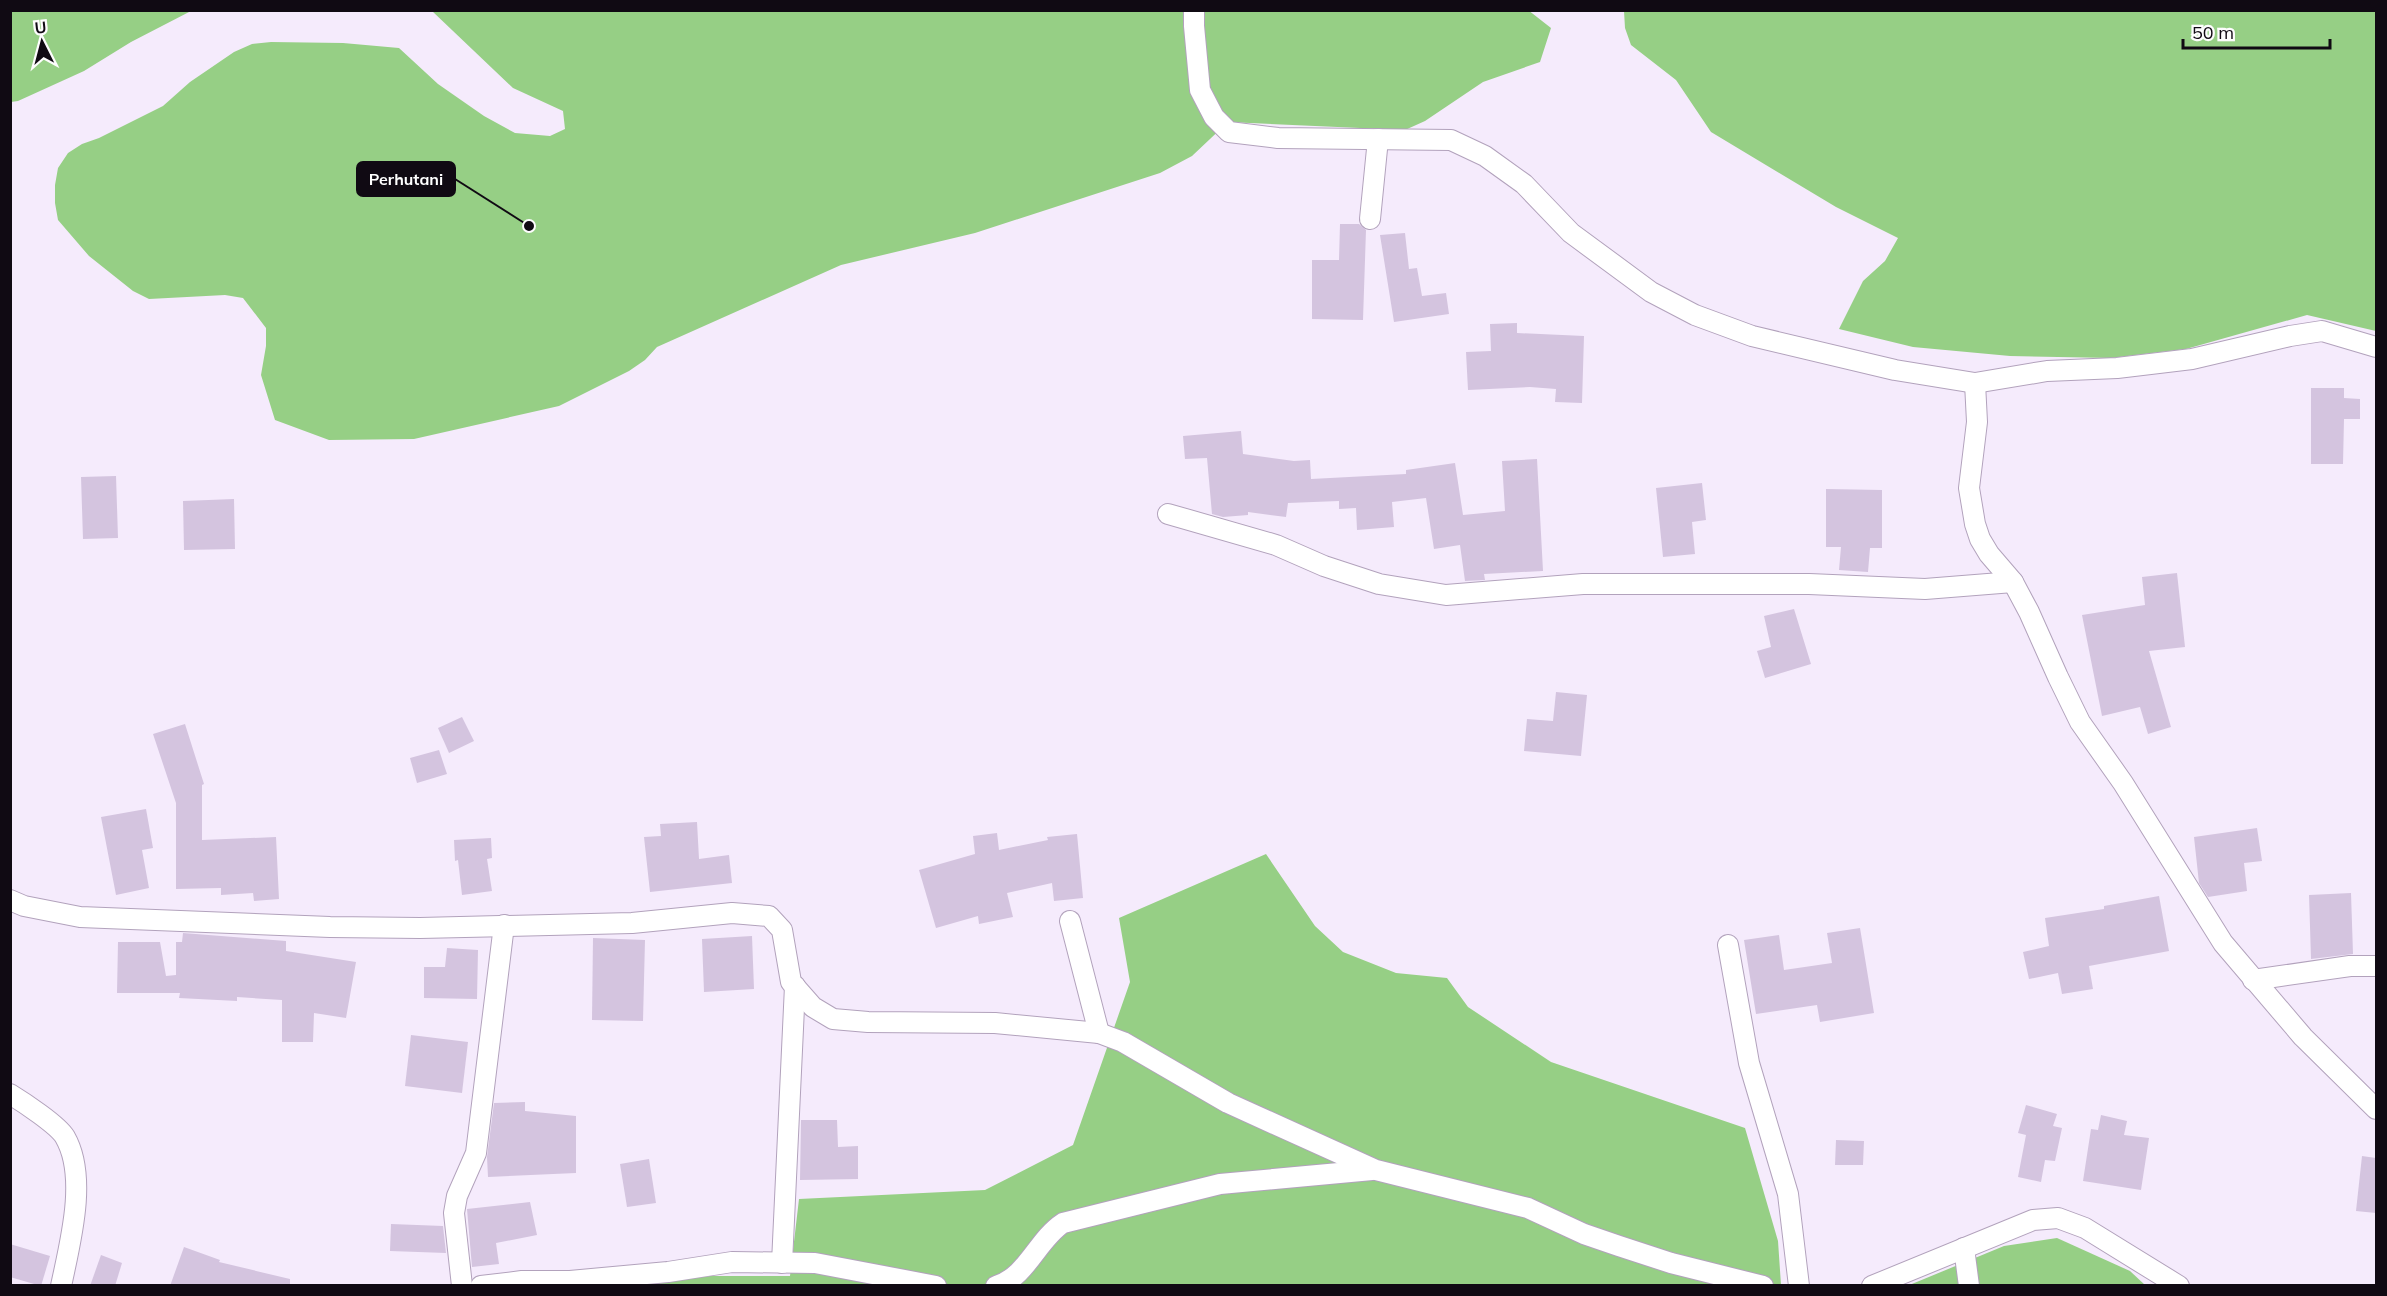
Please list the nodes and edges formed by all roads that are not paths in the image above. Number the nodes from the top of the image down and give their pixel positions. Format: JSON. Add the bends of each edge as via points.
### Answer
{"nodes":[{"id":1,"x":1194,"y":10,"type":"edge"},
{"id":2,"x":1378,"y":139,"type":"junction"},
{"id":3,"x":1370,"y":219,"type":"dead end"},
{"id":4,"x":2376,"y":347,"type":"edge"},
{"id":5,"x":1975,"y":383,"type":"junction"},
{"id":6,"x":1168,"y":514,"type":"dead end"},
{"id":7,"x":2013,"y":582,"type":"junction"},
{"id":8,"x":10,"y":900,"type":"edge"},
{"id":9,"x":1070,"y":921,"type":"dead end"},
{"id":10,"x":504,"y":925,"type":"junction"},
{"id":11,"x":1728,"y":945,"type":"dead end"},
{"id":12,"x":2376,"y":966,"type":"edge"},
{"id":13,"x":2253,"y":980,"type":"junction"},
{"id":14,"x":795,"y":986,"type":"junction"},
{"id":15,"x":1099,"y":1033,"type":"junction"},
{"id":16,"x":10,"y":1094,"type":"edge"},
{"id":17,"x":2376,"y":1109,"type":"edge"},
{"id":18,"x":1376,"y":1170,"type":"junction"},
{"id":19,"x":1964,"y":1248,"type":"junction"},
{"id":20,"x":782,"y":1263,"type":"junction"},
{"id":21,"x":61,"y":1286,"type":"edge"},
{"id":22,"x":462,"y":1286,"type":"edge"},
{"id":23,"x":481,"y":1286,"type":"edge"},
{"id":24,"x":936,"y":1286,"type":"edge"},
{"id":25,"x":996,"y":1286,"type":"edge"},
{"id":26,"x":1763,"y":1286,"type":"edge"},
{"id":27,"x":1799,"y":1286,"type":"edge"},
{"id":28,"x":1872,"y":1286,"type":"edge"},
{"id":29,"x":1969,"y":1286,"type":"edge"},
{"id":30,"x":2179,"y":1286,"type":"edge"}],
"edges":[{"from":1,"to":2,"type":"street","via":[[1200,90],[1214,117],[1229,132],[1278,138]]},
{"from":2,"to":3,"type":"street"},
{"from":2,"to":5,"type":"street","via":[[1451,140],[1485,156],[1524,184],[1571,233],[1608,262],[1651,292],[1695,315],[1752,336],[1895,370]]},
{"from":4,"to":5,"type":"street","via":[[2322,331],[2192,358],[2117,368],[2047,370]]},
{"from":5,"to":7,"type":"street","via":[[1977,423],[1970,504],[1980,539]]},
{"from":6,"to":7,"type":"street","via":[[1276,545],[1379,584],[1446,595],[1582,584],[1809,584],[1925,589]]},
{"from":7,"to":13,"type":"street","via":[[2080,722],[2223,943]]},
{"from":8,"to":10,"type":"street","via":[[80,917],[330,927]]},
{"from":9,"to":15,"type":"street"},
{"from":10,"to":14,"type":"street","via":[[632,923],[732,913],[769,916],[782,930]]},
{"from":10,"to":22,"type":"street","via":[[476,1153],[457,1196],[454,1213]]},
{"from":11,"to":27,"type":"street","via":[[1749,1063],[1788,1194]]},
{"from":12,"to":13,"type":"street"},
{"from":13,"to":17,"type":"street"},
{"from":14,"to":15,"type":"street","via":[[813,1007],[833,1019],[995,1023]]},
{"from":14,"to":20,"type":"street"},
{"from":15,"to":18,"type":"street","via":[[1123,1042],[1228,1103]]},
{"from":16,"to":21,"type":"street","via":[[64,1135],[75,1169],[76,1196]]},
{"from":18,"to":25,"type":"street","via":[[1220,1184],[1063,1223],[1050,1232],[1023,1269]]},
{"from":18,"to":26,"type":"street","via":[[1528,1208],[1619,1246]]},
{"from":19,"to":28,"type":"street"},
{"from":19,"to":29,"type":"street"},
{"from":19,"to":30,"type":"street","via":[[2033,1220],[2058,1218],[2085,1228]]},
{"from":20,"to":23,"type":"street","via":[[732,1262],[625,1276]]},
{"from":20,"to":24,"type":"street","via":[[815,1263]]}]}
